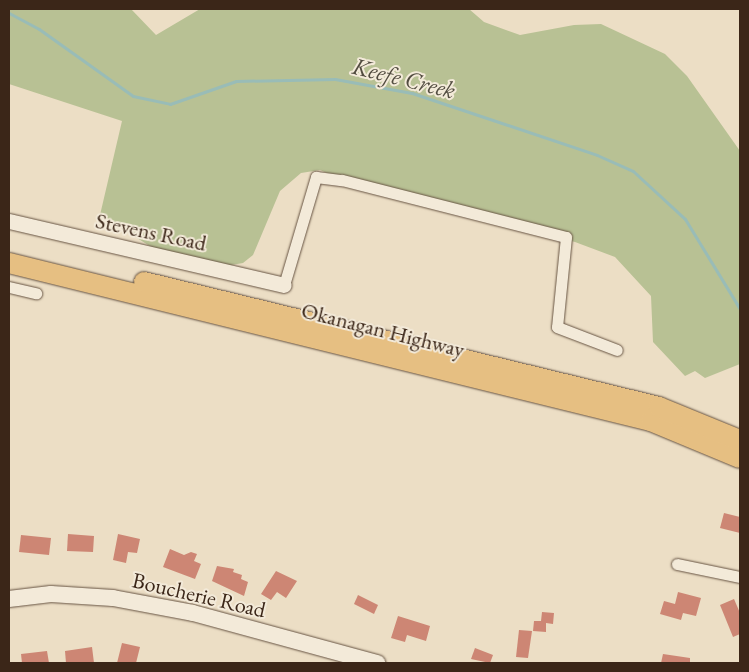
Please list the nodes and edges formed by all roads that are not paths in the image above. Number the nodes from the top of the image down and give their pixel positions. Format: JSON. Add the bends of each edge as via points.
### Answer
{"nodes":[{"id":1,"x":9,"y":221,"type":"edge"},
{"id":2,"x":9,"y":250,"type":"edge"},
{"id":3,"x":9,"y":263,"type":"edge"},
{"id":4,"x":284,"y":286,"type":"joint"},
{"id":5,"x":9,"y":287,"type":"edge"},
{"id":6,"x":36,"y":293,"type":"dead end"},
{"id":7,"x":617,"y":350,"type":"dead end"},
{"id":8,"x":740,"y":440,"type":"edge"},
{"id":9,"x":740,"y":458,"type":"edge"},
{"id":10,"x":677,"y":564,"type":"dead end"},
{"id":11,"x":740,"y":577,"type":"edge"},
{"id":12,"x":9,"y":599,"type":"edge"},
{"id":13,"x":377,"y":663,"type":"edge"}],
"edges":[{"from":1,"to":4,"type":"street","name":"Stevens Road"},
{"from":2,"to":8,"type":"highway","name":"Okanagan Highway","via":[[659,407]]},
{"from":3,"to":9,"type":"highway","name":"Okanagan Highway","via":[[651,421]]},
{"from":4,"to":7,"type":"street","via":[[316,177],[342,180],[566,237],[556,328]]},
{"from":5,"to":6,"type":"street"},
{"from":10,"to":11,"type":"street"},
{"from":12,"to":13,"type":"main road","name":"Boucherie Road","via":[[51,594],[113,598],[194,613]]}]}
